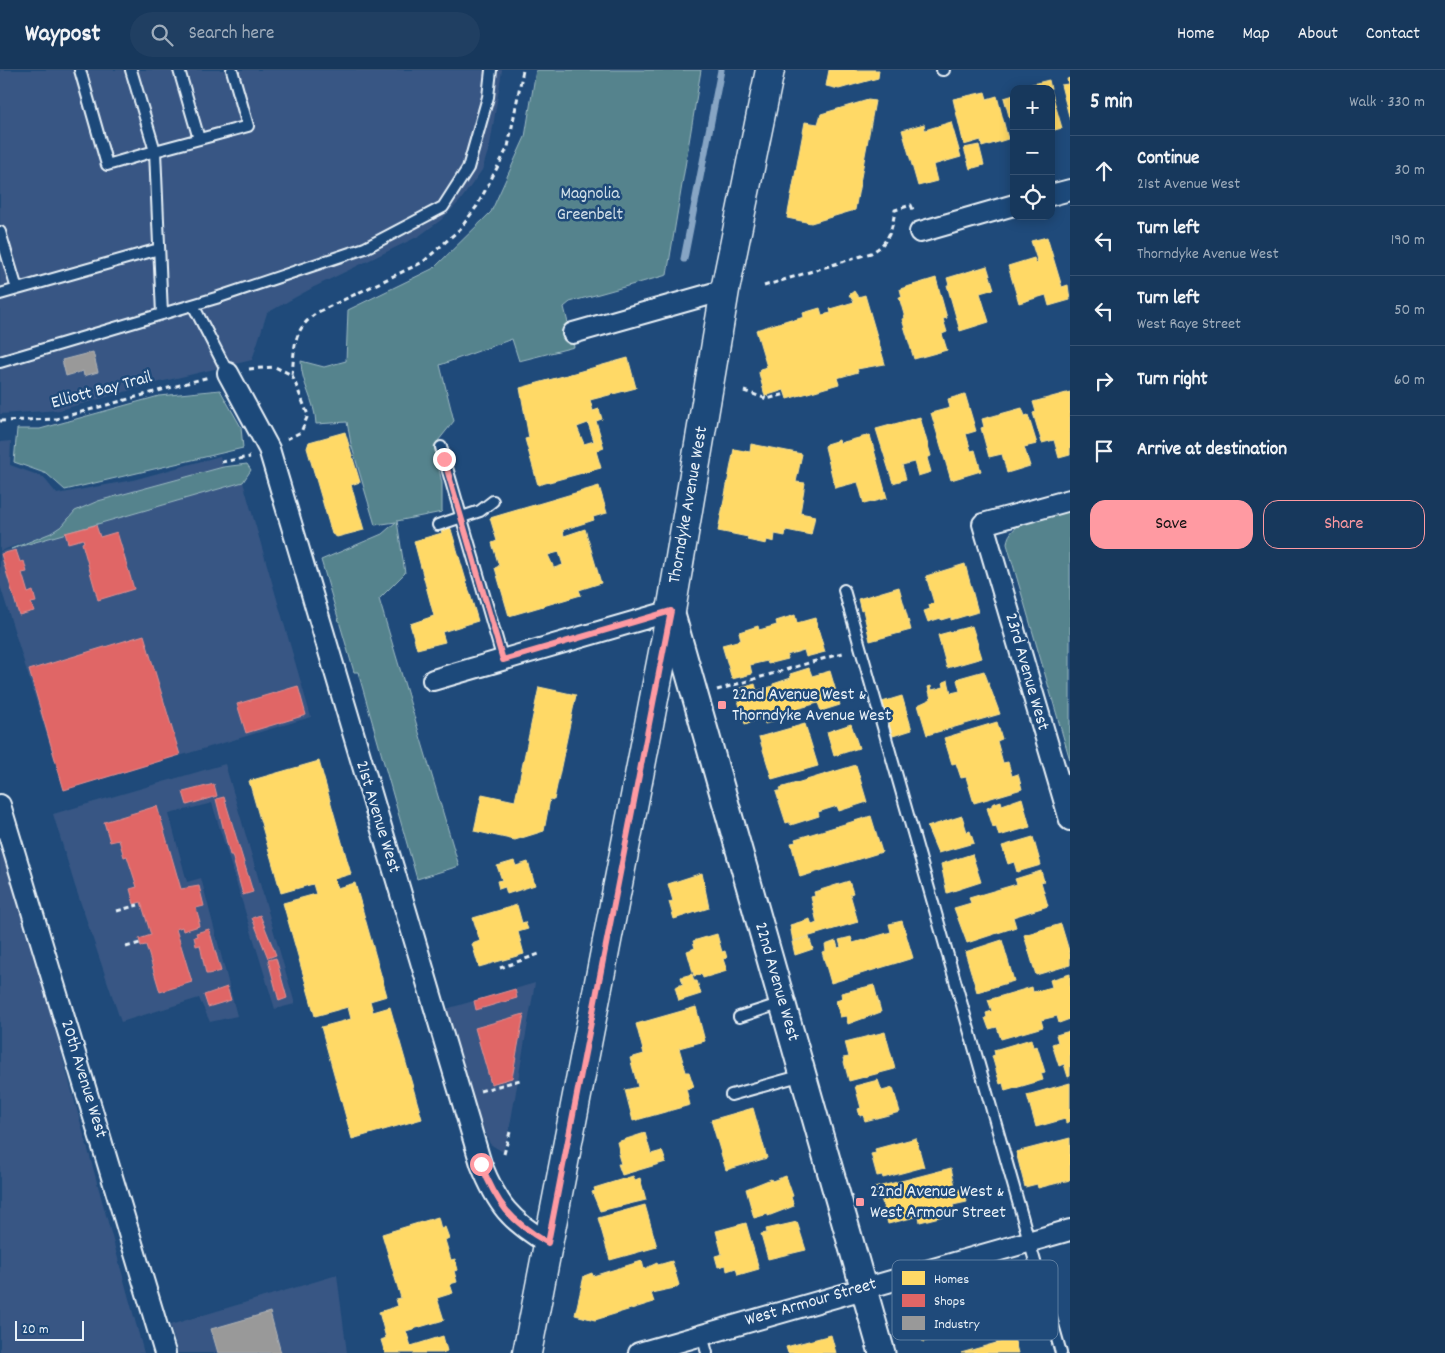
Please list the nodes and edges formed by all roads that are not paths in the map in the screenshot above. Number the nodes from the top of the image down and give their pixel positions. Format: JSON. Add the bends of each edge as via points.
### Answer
{"nodes":[{"id":1,"x":80,"y":70,"type":"edge"},
{"id":2,"x":131,"y":70,"type":"edge"},
{"id":3,"x":179,"y":70,"type":"edge"},
{"id":4,"x":232,"y":70,"type":"edge"},
{"id":5,"x":491,"y":70,"type":"edge"},
{"id":6,"x":770,"y":70,"type":"edge"},
{"id":7,"x":199,"y":139,"type":"junction"},
{"id":8,"x":155,"y":151,"type":"junction"},
{"id":9,"x":1070,"y":190,"type":"edge"},
{"id":10,"x":1055,"y":194,"type":"edge"},
{"id":11,"x":1010,"y":207,"type":"edge"},
{"id":12,"x":0,"y":232,"type":"edge"},
{"id":13,"x":920,"y":232,"type":"dead end"},
{"id":14,"x":159,"y":249,"type":"junction"},
{"id":15,"x":18,"y":289,"type":"junction"},
{"id":16,"x":725,"y":290,"type":"junction"},
{"id":17,"x":0,"y":294,"type":"edge"},
{"id":18,"x":192,"y":305,"type":"junction"},
{"id":19,"x":162,"y":314,"type":"junction"},
{"id":20,"x":573,"y":333,"type":"dead end"},
{"id":21,"x":0,"y":362,"type":"edge"},
{"id":22,"x":219,"y":374,"type":"joint"},
{"id":23,"x":441,"y":447,"type":"dead end"},
{"id":24,"x":1070,"y":500,"type":"edge"},
{"id":25,"x":493,"y":501,"type":"dead end"},
{"id":26,"x":460,"y":518,"type":"junction"},
{"id":27,"x":438,"y":525,"type":"dead end"},
{"id":28,"x":844,"y":590,"type":"dead end"},
{"id":29,"x":671,"y":611,"type":"junction"},
{"id":30,"x":503,"y":660,"type":"junction"},
{"id":31,"x":433,"y":680,"type":"dead end"},
{"id":32,"x":0,"y":805,"type":"edge"},
{"id":33,"x":1070,"y":820,"type":"edge"},
{"id":34,"x":782,"y":1003,"type":"junction"},
{"id":35,"x":739,"y":1017,"type":"dead end"},
{"id":36,"x":802,"y":1075,"type":"junction"},
{"id":37,"x":731,"y":1095,"type":"dead end"},
{"id":38,"x":1070,"y":1230,"type":"edge"},
{"id":39,"x":1029,"y":1242,"type":"junction"},
{"id":40,"x":548,"y":1243,"type":"junction"},
{"id":41,"x":963,"y":1260,"type":"edge"},
{"id":42,"x":1034,"y":1260,"type":"edge"},
{"id":43,"x":892,"y":1279,"type":"edge"},
{"id":44,"x":863,"y":1287,"type":"junction"},
{"id":45,"x":1057,"y":1340,"type":"edge"},
{"id":46,"x":704,"y":1344,"type":"edge"},
{"id":47,"x":165,"y":1353,"type":"edge"},
{"id":48,"x":527,"y":1353,"type":"edge"},
{"id":49,"x":639,"y":1353,"type":"edge"},
{"id":50,"x":882,"y":1353,"type":"edge"},
{"id":51,"x":1061,"y":1353,"type":"edge"}],
"edges":[{"from":1,"to":8,"type":"lane","via":[[107,165]]},
{"from":2,"to":8,"type":"lane"},
{"from":3,"to":7,"type":"lane"},
{"from":4,"to":7,"type":"lane","via":[[248,126]]},
{"from":5,"to":18,"type":"lane","via":[[488,97],[468,168],[443,207],[365,248]]},
{"from":6,"to":16,"type":"main road","name":"Thorndyke Avenue West"},
{"from":7,"to":8,"type":"lane"},
{"from":8,"to":14,"type":"lane"},
{"from":9,"to":10,"type":"street"},
{"from":11,"to":13,"type":"street"},
{"from":12,"to":15,"type":"lane"},
{"from":14,"to":15,"type":"lane"},
{"from":14,"to":19,"type":"lane"},
{"from":15,"to":17,"type":"lane"},
{"from":16,"to":20,"type":"street"},
{"from":16,"to":29,"type":"main road","name":"Thorndyke Avenue West"},
{"from":18,"to":19,"type":"lane"},
{"from":18,"to":22,"type":"lane"},
{"from":19,"to":21,"type":"lane"},
{"from":22,"to":40,"type":"street","name":"21st Avenue West","via":[[269,449],[481,1164],[494,1195],[514,1219]]},
{"from":23,"to":26,"type":"lane"},
{"from":24,"to":33,"type":"street","name":"23rd Avenue West","via":[[983,524]]},
{"from":25,"to":26,"type":"lane","via":[[480,511]]},
{"from":26,"to":27,"type":"lane"},
{"from":26,"to":30,"type":"lane"},
{"from":28,"to":39,"type":"lane"},
{"from":29,"to":30,"type":"street"},
{"from":29,"to":34,"type":"street","name":"22nd Avenue West"},
{"from":29,"to":40,"type":"main road","name":"Thorndyke Avenue West"},
{"from":30,"to":31,"type":"street"},
{"from":32,"to":47,"type":"street","name":"20th Avenue West"},
{"from":34,"to":35,"type":"lane"},
{"from":34,"to":36,"type":"street","name":"22nd Avenue West"},
{"from":36,"to":37,"type":"lane"},
{"from":36,"to":44,"type":"street","name":"22nd Avenue West"},
{"from":38,"to":39,"type":"street","name":"West Armour Street"},
{"from":39,"to":41,"type":"street","name":"West Armour Street"},
{"from":39,"to":42,"type":"lane"},
{"from":40,"to":48,"type":"main road","name":"Thorndyke Avenue West"},
{"from":43,"to":44,"type":"street","name":"West Armour Street"},
{"from":44,"to":46,"type":"street","name":"West Armour Street"},
{"from":44,"to":50,"type":"street","name":"22nd Avenue West"},
{"from":45,"to":51,"type":"lane"},
{"from":46,"to":49,"type":"street","name":"West Armour Street"}]}
